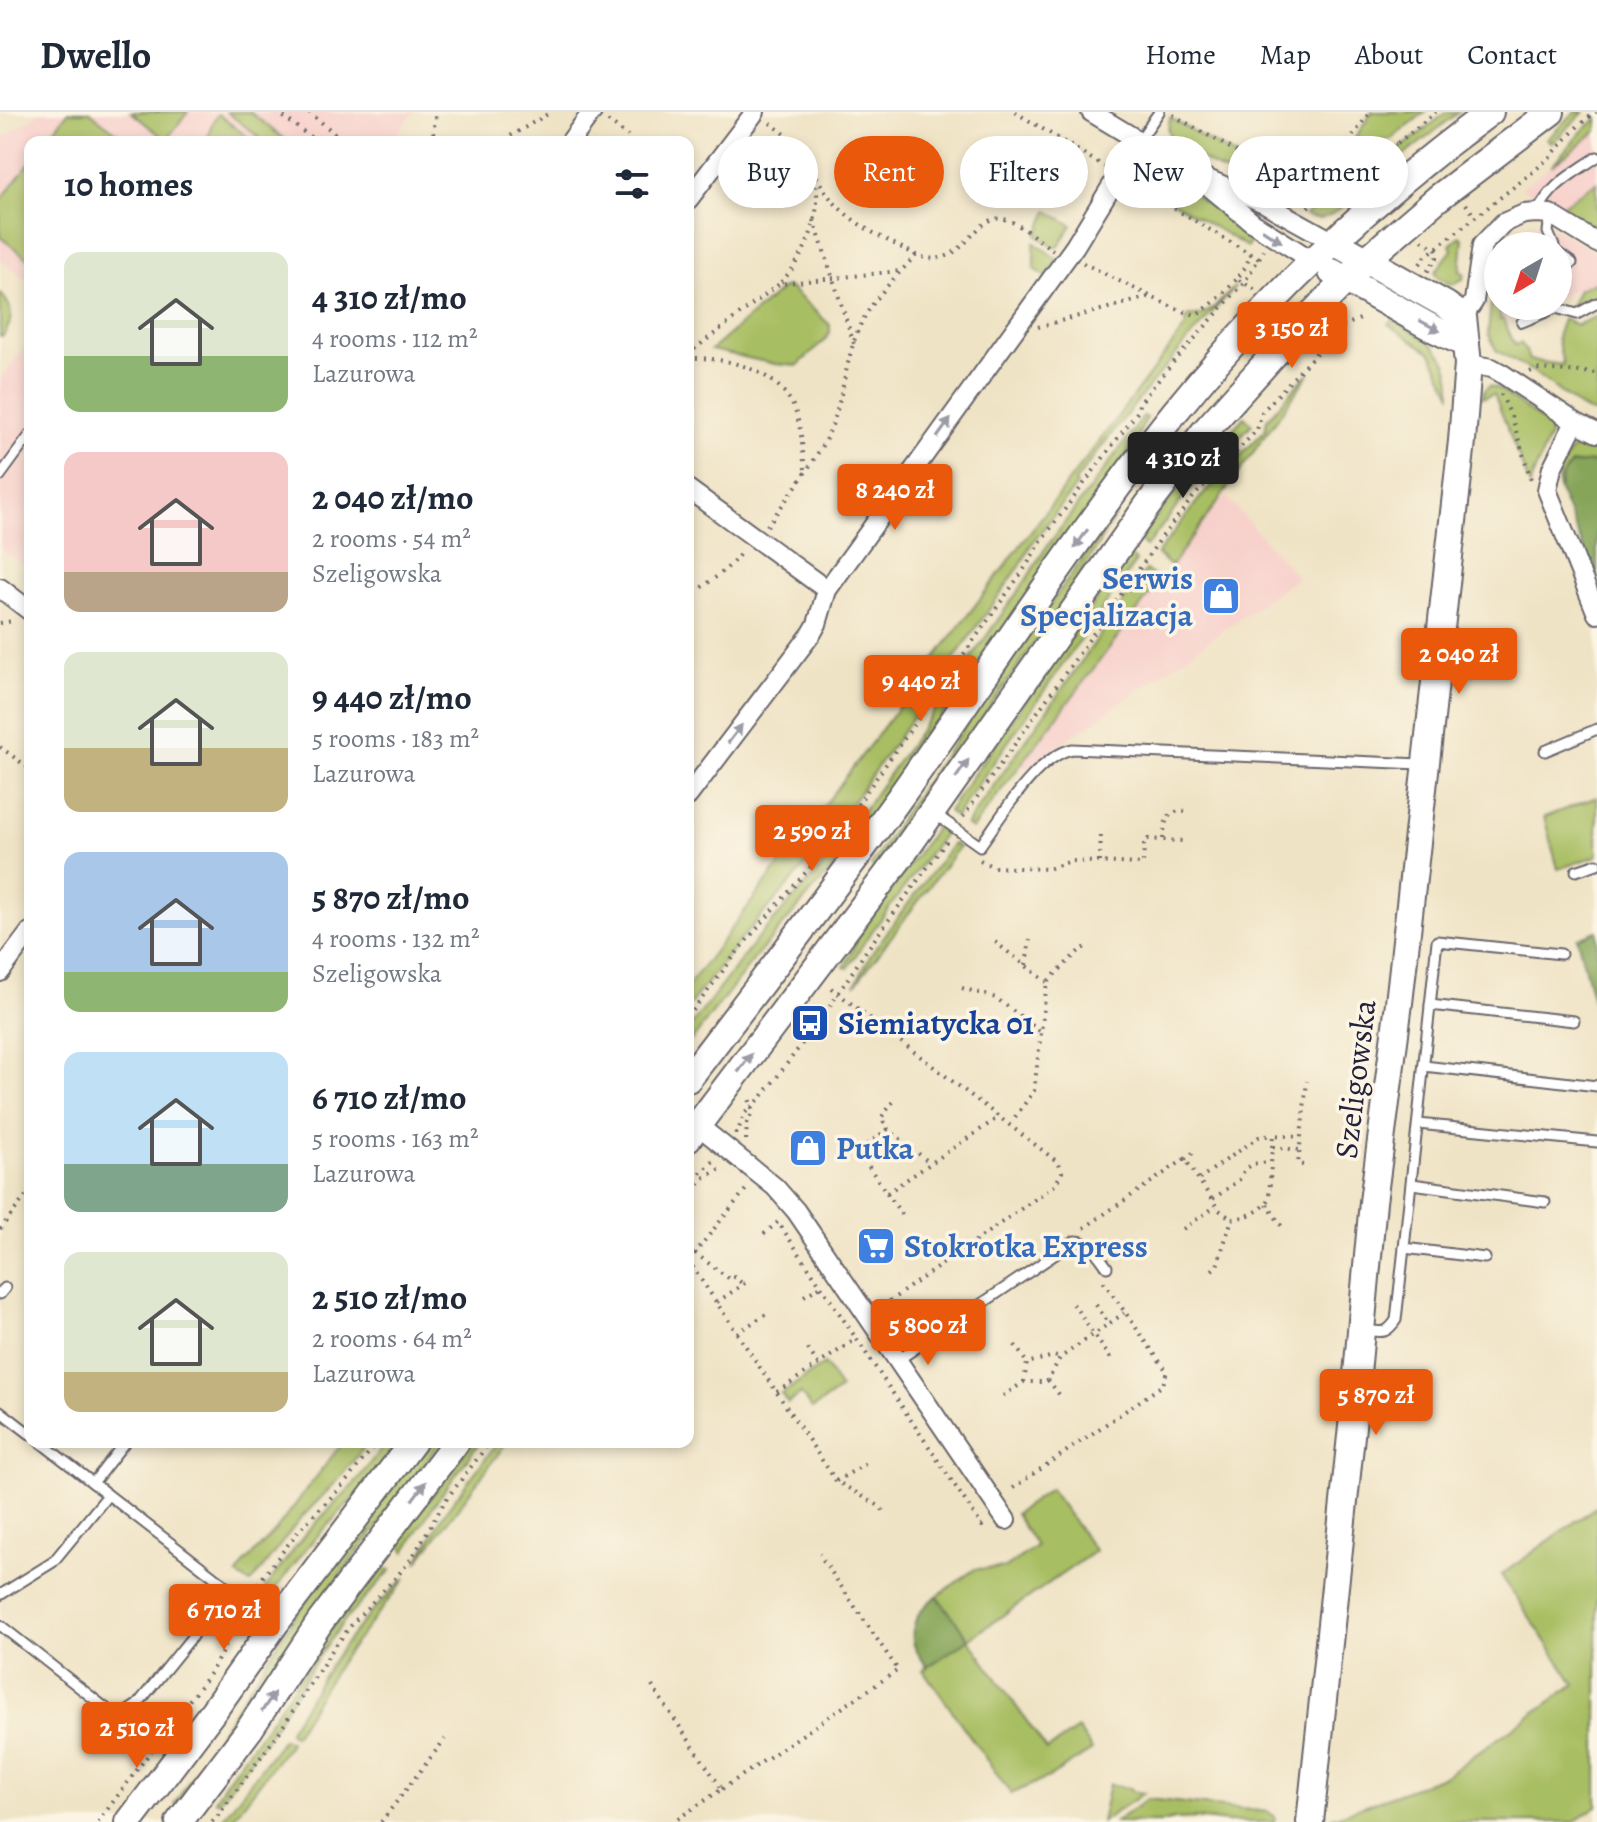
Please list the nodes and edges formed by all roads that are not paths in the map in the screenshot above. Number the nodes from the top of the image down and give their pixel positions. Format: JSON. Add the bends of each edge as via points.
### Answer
{"nodes":[{"id":1,"x":1091,"y":112,"type":"edge"},
{"id":2,"x":1159,"y":112,"type":"edge"},
{"id":3,"x":1490,"y":112,"type":"edge"},
{"id":4,"x":1551,"y":112,"type":"edge"},
{"id":5,"x":596,"y":113,"type":"edge"},
{"id":6,"x":761,"y":116,"type":"edge"},
{"id":7,"x":575,"y":136,"type":"edge"},
{"id":8,"x":1131,"y":136,"type":"edge"},
{"id":9,"x":1142,"y":136,"type":"edge"},
{"id":10,"x":1597,"y":157,"type":"edge"},
{"id":11,"x":1212,"y":181,"type":"edge"},
{"id":12,"x":1212,"y":190,"type":"edge"},
{"id":13,"x":694,"y":193,"type":"edge"},
{"id":14,"x":1104,"y":199,"type":"edge"},
{"id":15,"x":1544,"y":214,"type":"junction"},
{"id":16,"x":1550,"y":232,"type":"edge"},
{"id":17,"x":1334,"y":242,"type":"junction"},
{"id":18,"x":1597,"y":243,"type":"edge"},
{"id":19,"x":1366,"y":260,"type":"junction"},
{"id":20,"x":1313,"y":261,"type":"junction"},
{"id":21,"x":1346,"y":279,"type":"junction"},
{"id":22,"x":1597,"y":303,"type":"edge"},
{"id":23,"x":1463,"y":317,"type":"junction"},
{"id":24,"x":1522,"y":322,"type":"dead end"},
{"id":25,"x":1467,"y":354,"type":"junction"},
{"id":26,"x":1575,"y":422,"type":"junction"},
{"id":27,"x":1597,"y":433,"type":"edge"},
{"id":28,"x":24,"y":443,"type":"edge"},
{"id":29,"x":0,"y":476,"type":"edge"},
{"id":30,"x":694,"y":493,"type":"edge"},
{"id":31,"x":0,"y":588,"type":"edge"},
{"id":32,"x":827,"y":590,"type":"junction"},
{"id":33,"x":1597,"y":614,"type":"edge"},
{"id":34,"x":24,"y":615,"type":"edge"},
{"id":35,"x":1597,"y":729,"type":"edge"},
{"id":36,"x":1545,"y":751,"type":"dead end"},
{"id":37,"x":1426,"y":765,"type":"junction"},
{"id":38,"x":694,"y":788,"type":"edge"},
{"id":39,"x":932,"y":812,"type":"junction"},
{"id":40,"x":1597,"y":864,"type":"edge"},
{"id":41,"x":1576,"y":871,"type":"dead end"},
{"id":42,"x":24,"y":940,"type":"edge"},
{"id":43,"x":1561,"y":954,"type":"dead end"},
{"id":44,"x":0,"y":972,"type":"edge"},
{"id":45,"x":1430,"y":1005,"type":"junction"},
{"id":46,"x":1574,"y":1021,"type":"dead end"},
{"id":47,"x":1424,"y":1066,"type":"junction"},
{"id":48,"x":694,"y":1071,"type":"edge"},
{"id":49,"x":1597,"y":1086,"type":"edge"},
{"id":50,"x":694,"y":1123,"type":"edge"},
{"id":51,"x":1418,"y":1124,"type":"junction"},
{"id":52,"x":694,"y":1129,"type":"edge"},
{"id":53,"x":1597,"y":1142,"type":"edge"},
{"id":54,"x":1412,"y":1184,"type":"junction"},
{"id":55,"x":1545,"y":1202,"type":"dead end"},
{"id":56,"x":1404,"y":1248,"type":"junction"},
{"id":57,"x":1485,"y":1258,"type":"dead end"},
{"id":58,"x":1107,"y":1267,"type":"dead end"},
{"id":59,"x":1361,"y":1329,"type":"junction"},
{"id":60,"x":898,"y":1360,"type":"junction"},
{"id":61,"x":2,"y":1415,"type":"edge"},
{"id":62,"x":24,"y":1430,"type":"edge"},
{"id":63,"x":48,"y":1448,"type":"edge"},
{"id":64,"x":120,"y":1448,"type":"edge"},
{"id":65,"x":408,"y":1448,"type":"edge"},
{"id":66,"x":451,"y":1448,"type":"edge"},
{"id":67,"x":93,"y":1483,"type":"junction"},
{"id":68,"x":108,"y":1495,"type":"junction"},
{"id":69,"x":1004,"y":1516,"type":"road end"},
{"id":70,"x":218,"y":1579,"type":"junction"},
{"id":71,"x":0,"y":1595,"type":"edge"},
{"id":72,"x":275,"y":1624,"type":"junction"},
{"id":73,"x":0,"y":1625,"type":"edge"},
{"id":74,"x":129,"y":1822,"type":"edge"},
{"id":75,"x":179,"y":1822,"type":"edge"},
{"id":76,"x":1310,"y":1822,"type":"edge"}],
"edges":[{"from":1,"to":8,"type":"street"},
{"from":2,"to":9,"type":"lane"},
{"from":3,"to":17,"type":"main road"},
{"from":4,"to":19,"type":"main road"},
{"from":5,"to":7,"type":"street"},
{"from":6,"to":13,"type":"street"},
{"from":10,"to":15,"type":"lane","via":[[1553,187],[1543,200]]},
{"from":11,"to":17,"type":"street"},
{"from":12,"to":20,"type":"street","one_way":true},
{"from":32,"to":14,"type":"street","one_way":true},
{"from":15,"to":16,"type":"lane"},
{"from":15,"to":18,"type":"street"},
{"from":15,"to":23,"type":"street","via":[[1524,214],[1503,223],[1486,239],[1474,301]]},
{"from":17,"to":19,"type":"main road"},
{"from":17,"to":20,"type":"main road"},
{"from":19,"to":21,"type":"main road"},
{"from":19,"to":23,"type":"main road"},
{"from":20,"to":21,"type":"main road"},
{"from":20,"to":48,"type":"main road","one_way":true,"via":[[1209,372],[1143,454],[865,844]]},
{"from":21,"to":25,"type":"main road","one_way":true},
{"from":39,"to":21,"type":"main road","one_way":true,"via":[[1175,469],[1254,375]]},
{"from":22,"to":24,"type":"lane","via":[[1577,314],[1556,308]]},
{"from":23,"to":25,"type":"main road","name":"Szeligowska"},
{"from":25,"to":26,"type":"street"},
{"from":25,"to":37,"type":"main road","name":"Szeligowska"},
{"from":26,"to":27,"type":"street"},
{"from":26,"to":33,"type":"street","via":[[1547,490]]},
{"from":28,"to":29,"type":"lane"},
{"from":30,"to":32,"type":"street"},
{"from":31,"to":34,"type":"street"},
{"from":38,"to":32,"type":"street","one_way":true,"via":[[812,633]]},
{"from":35,"to":36,"type":"lane"},
{"from":37,"to":39,"type":"lane","via":[[1072,749],[1046,762],[980,846]]},
{"from":37,"to":59,"type":"main road","name":"Szeligowska"},
{"from":50,"to":39,"type":"main road","one_way":true},
{"from":40,"to":41,"type":"lane"},
{"from":42,"to":44,"type":"street"},
{"from":43,"to":45,"type":"lane","via":[[1437,941]]},
{"from":45,"to":46,"type":"lane"},
{"from":45,"to":47,"type":"lane"},
{"from":47,"to":49,"type":"lane"},
{"from":47,"to":51,"type":"lane"},
{"from":51,"to":53,"type":"lane"},
{"from":51,"to":54,"type":"lane"},
{"from":52,"to":60,"type":"street","via":[[775,1187]]},
{"from":54,"to":55,"type":"lane"},
{"from":54,"to":56,"type":"lane"},
{"from":56,"to":57,"type":"lane"},
{"from":56,"to":59,"type":"lane","via":[[1396,1320],[1385,1332]]},
{"from":58,"to":60,"type":"lane","via":[[1092,1248],[1075,1241]]},
{"from":59,"to":76,"type":"main road","name":"Szeligowska"},
{"from":60,"to":69,"type":"street"},
{"from":61,"to":62,"type":"lane"},
{"from":63,"to":67,"type":"lane"},
{"from":64,"to":67,"type":"lane"},
{"from":65,"to":72,"type":"main road"},
{"from":75,"to":66,"type":"main road","one_way":true},
{"from":67,"to":68,"type":"lane"},
{"from":68,"to":70,"type":"lane"},
{"from":68,"to":71,"type":"lane","via":[[53,1562]]},
{"from":70,"to":72,"type":"lane"},
{"from":70,"to":73,"type":"lane","via":[[191,1638],[125,1713],[112,1713]]},
{"from":72,"to":74,"type":"main road"}]}
